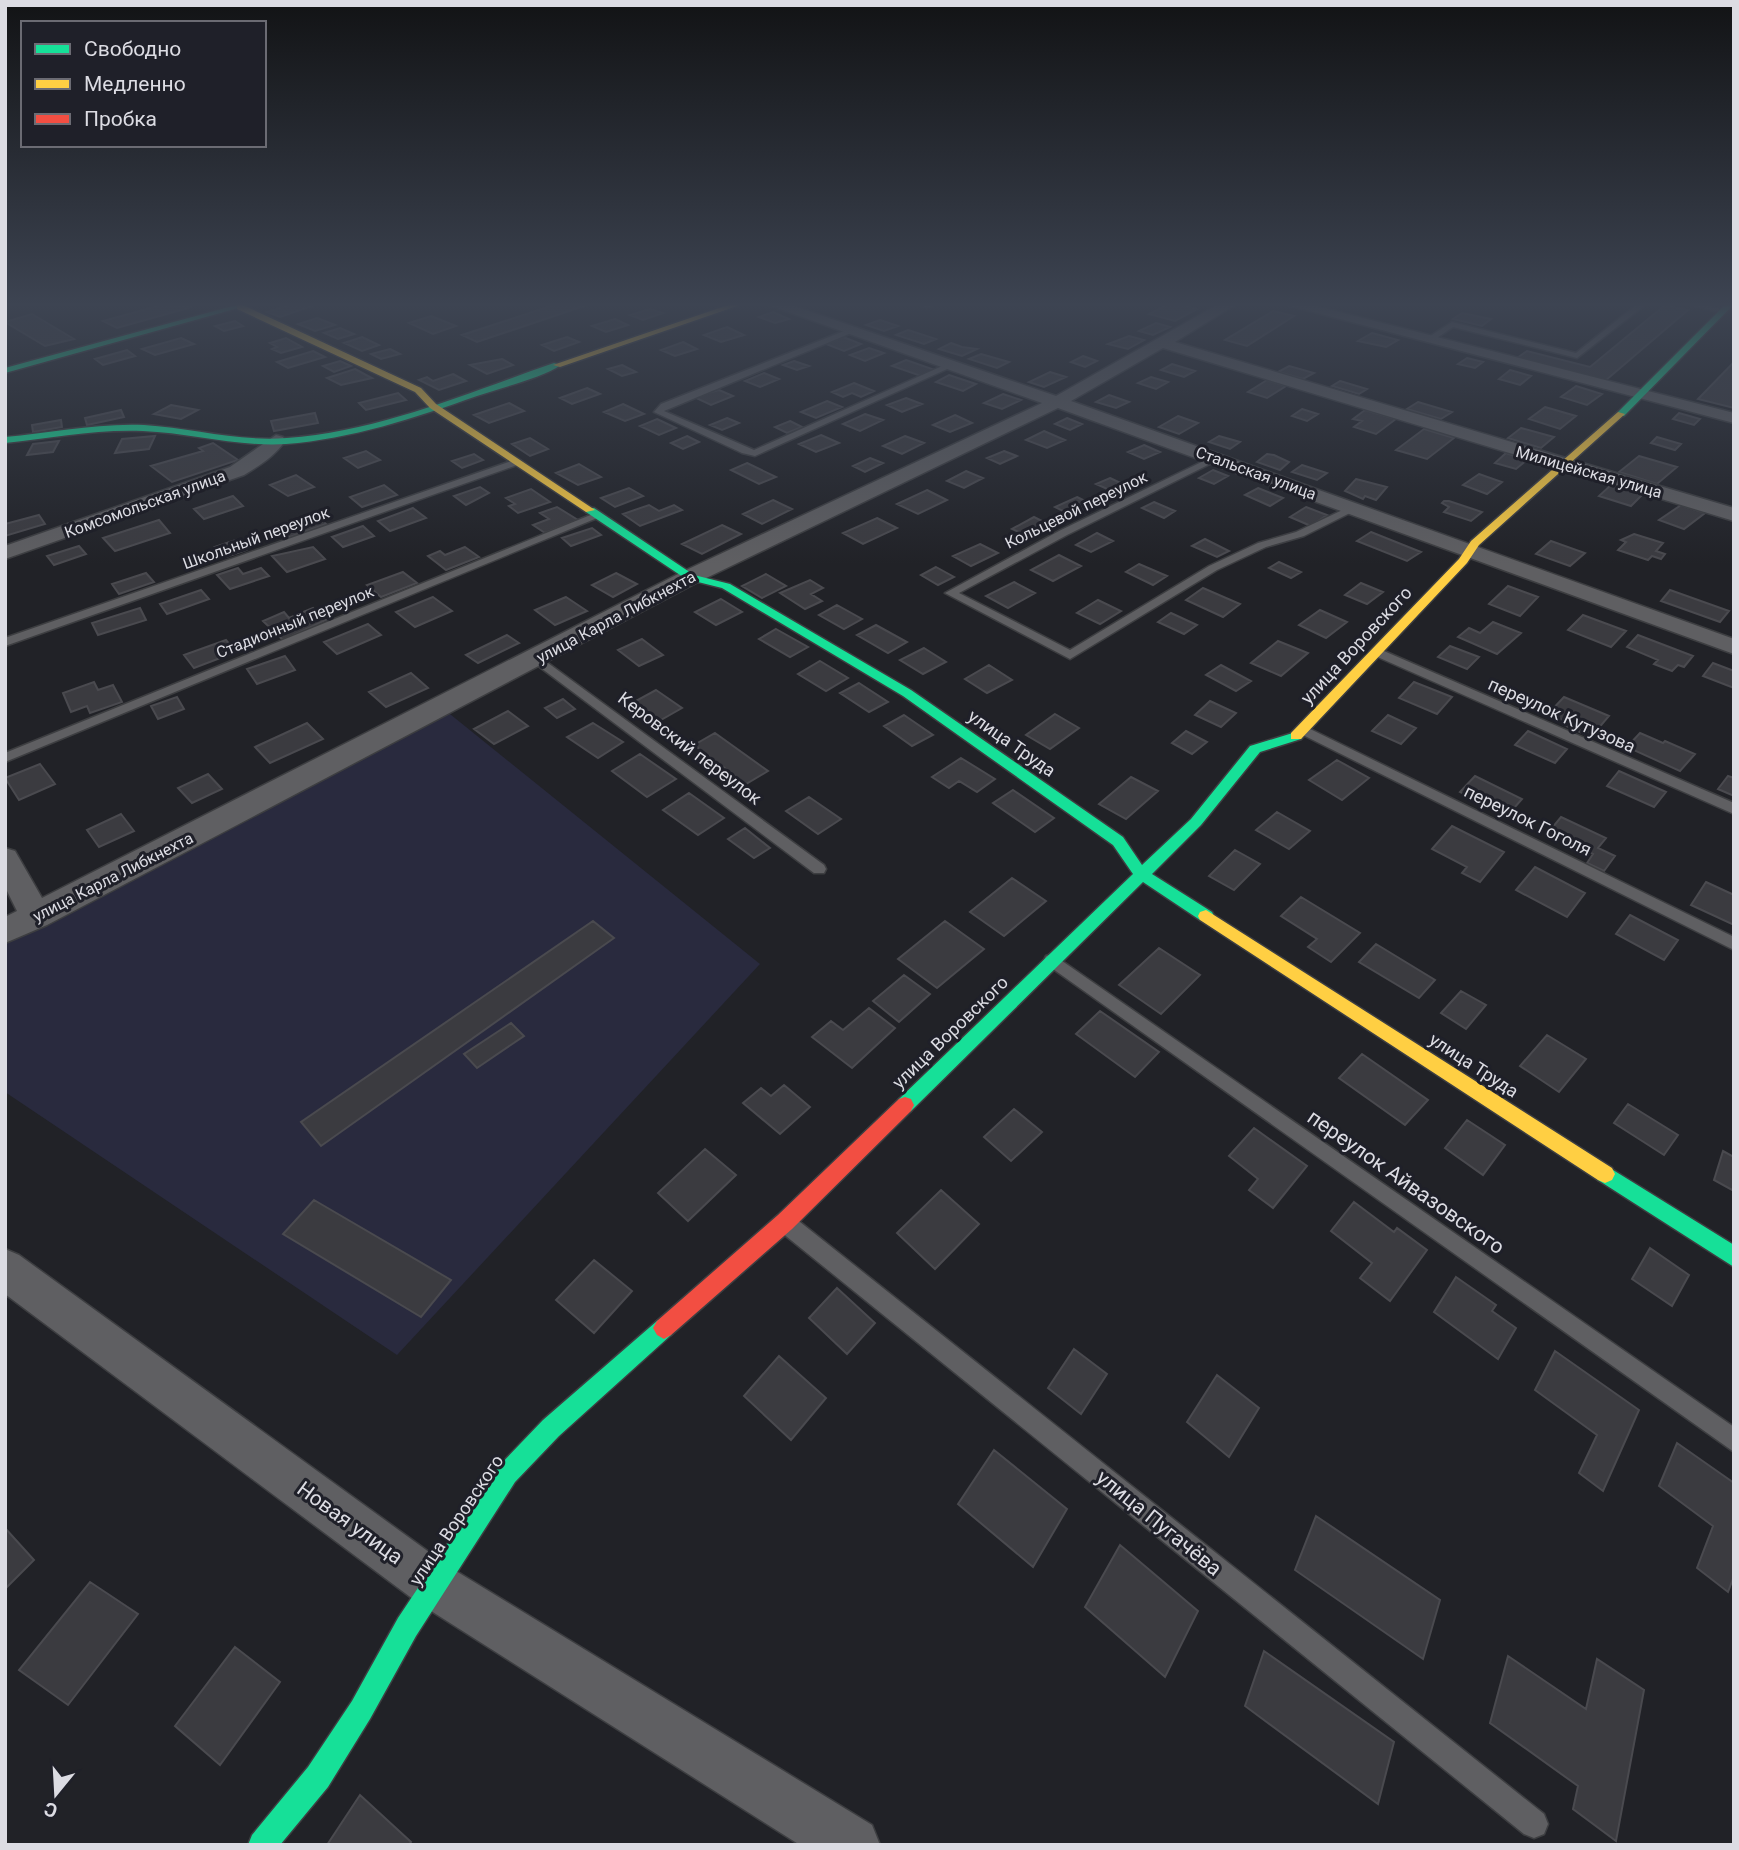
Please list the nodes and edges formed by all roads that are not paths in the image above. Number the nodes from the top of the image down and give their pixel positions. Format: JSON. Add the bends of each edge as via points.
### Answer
{"nodes":[{"id":1,"x":419,"y":391,"type":"edge"},
{"id":2,"x":480,"y":391,"type":"edge"},
{"id":3,"x":699,"y":391,"type":"edge"},
{"id":4,"x":893,"y":391,"type":"edge"},
{"id":5,"x":1027,"y":391,"type":"edge"},
{"id":6,"x":1076,"y":391,"type":"edge"},
{"id":7,"x":1323,"y":391,"type":"edge"},
{"id":8,"x":1630,"y":391,"type":"edge"},
{"id":9,"x":1644,"y":391,"type":"edge"},
{"id":10,"x":1641,"y":394,"type":"junction"},
{"id":11,"x":1057,"y":402,"type":"junction"},
{"id":12,"x":433,"y":407,"type":"junction"},
{"id":13,"x":1734,"y":418,"type":"edge"},
{"id":14,"x":5,"y":440,"type":"edge"},
{"id":15,"x":276,"y":441,"type":"junction"},
{"id":16,"x":1217,"y":458,"type":"junction"},
{"id":17,"x":517,"y":462,"type":"junction"},
{"id":18,"x":1565,"y":464,"type":"junction"},
{"id":19,"x":1355,"y":508,"type":"junction"},
{"id":20,"x":1734,"y":515,"type":"edge"},
{"id":21,"x":597,"y":516,"type":"junction"},
{"id":22,"x":1470,"y":549,"type":"junction"},
{"id":23,"x":5,"y":553,"type":"edge"},
{"id":24,"x":690,"y":577,"type":"junction"},
{"id":25,"x":5,"y":642,"type":"edge"},
{"id":26,"x":1734,"y":647,"type":"edge"},
{"id":27,"x":1377,"y":652,"type":"junction"},
{"id":28,"x":537,"y":659,"type":"junction"},
{"id":29,"x":1304,"y":730,"type":"junction"},
{"id":30,"x":5,"y":758,"type":"edge"},
{"id":31,"x":1734,"y":809,"type":"edge"},
{"id":32,"x":5,"y":858,"type":"edge"},
{"id":33,"x":819,"y":869,"type":"dead end"},
{"id":34,"x":1143,"y":875,"type":"junction"},
{"id":35,"x":36,"y":917,"type":"junction"},
{"id":36,"x":5,"y":931,"type":"edge"},
{"id":37,"x":1734,"y":944,"type":"edge"},
{"id":38,"x":1052,"y":960,"type":"junction"},
{"id":39,"x":785,"y":1222,"type":"junction"},
{"id":40,"x":1734,"y":1257,"type":"edge"},
{"id":41,"x":5,"y":1269,"type":"edge"},
{"id":42,"x":1734,"y":1441,"type":"edge"},
{"id":43,"x":434,"y":1585,"type":"junction"},
{"id":44,"x":1534,"y":1824,"type":"dead end"},
{"id":45,"x":262,"y":1845,"type":"edge"},
{"id":46,"x":852,"y":1845,"type":"edge"}],
"edges":[{"from":1,"to":12,"type":"street","name":"улица Труда"},
{"from":2,"to":12,"type":"street"},
{"from":3,"to":4,"type":"lane","via":[[664,405],[659,412],[755,453]]},
{"from":5,"to":11,"type":"street","name":"Стальская улица"},
{"from":6,"to":11,"type":"street","name":"улица Карла Либкнехта"},
{"from":7,"to":18,"type":"street","name":"Милицейская улица"},
{"from":8,"to":10,"type":"street"},
{"from":9,"to":10,"type":"street","name":"улица Воровского"},
{"from":10,"to":13,"type":"street"},
{"from":10,"to":18,"type":"street","name":"улица Воровского"},
{"from":11,"to":16,"type":"street","name":"Стальская улица"},
{"from":11,"to":24,"type":"street","name":"улица Карла Либкнехта"},
{"from":12,"to":15,"type":"street","via":[[332,435]]},
{"from":12,"to":17,"type":"street","name":"улица Труда"},
{"from":14,"to":15,"type":"street","via":[[141,428]]},
{"from":15,"to":23,"type":"street","name":"Комсомольская улица","via":[[261,457],[237,471]]},
{"from":16,"to":19,"type":"street","name":"Стальская улица"},
{"from":16,"to":19,"type":"lane","name":"Кольцевой переулок","via":[[951,593],[1070,655],[1223,562]]},
{"from":17,"to":21,"type":"street","name":"улица Труда"},
{"from":17,"to":25,"type":"lane","name":"Школьный переулок"},
{"from":18,"to":20,"type":"street","name":"Милицейская улица"},
{"from":18,"to":22,"type":"street","name":"улица Воровского"},
{"from":19,"to":22,"type":"street","name":"Стальская улица"},
{"from":21,"to":24,"type":"street","name":"улица Труда"},
{"from":21,"to":30,"type":"lane","name":"Стадионный переулок"},
{"from":22,"to":26,"type":"street","name":"Стальская улица"},
{"from":22,"to":27,"type":"street","name":"улица Воровского"},
{"from":24,"to":28,"type":"street","name":"улица Карла Либкнехта"},
{"from":24,"to":34,"type":"street","name":"улица Труда","via":[[726,586],[907,693],[1118,841]]},
{"from":27,"to":29,"type":"street","name":"улица Воровского"},
{"from":27,"to":31,"type":"lane","name":"переулок Кутузова"},
{"from":28,"to":33,"type":"lane","name":"Керовский переулок"},
{"from":28,"to":35,"type":"street","name":"улица Карла Либкнехта"},
{"from":29,"to":34,"type":"street","name":"улица Воровского","via":[[1255,749],[1196,822]]},
{"from":29,"to":37,"type":"lane","name":"переулок Гоголя"},
{"from":32,"to":35,"type":"street"},
{"from":34,"to":38,"type":"street","name":"улица Воровского"},
{"from":34,"to":40,"type":"street","name":"улица Труда"},
{"from":35,"to":36,"type":"street","name":"улица Карла Либкнехта"},
{"from":38,"to":39,"type":"street","name":"улица Воровского"},
{"from":38,"to":42,"type":"lane","name":"переулок Айвазовского"},
{"from":39,"to":43,"type":"street","name":"улица Воровского","via":[[551,1428],[508,1474]]},
{"from":39,"to":44,"type":"lane","name":"улица Пугачёва"},
{"from":41,"to":43,"type":"street","name":"Новая улица"},
{"from":43,"to":45,"type":"street","name":"улица Воровского","via":[[318,1777]]},
{"from":43,"to":46,"type":"street","name":"Новая улица"}]}
